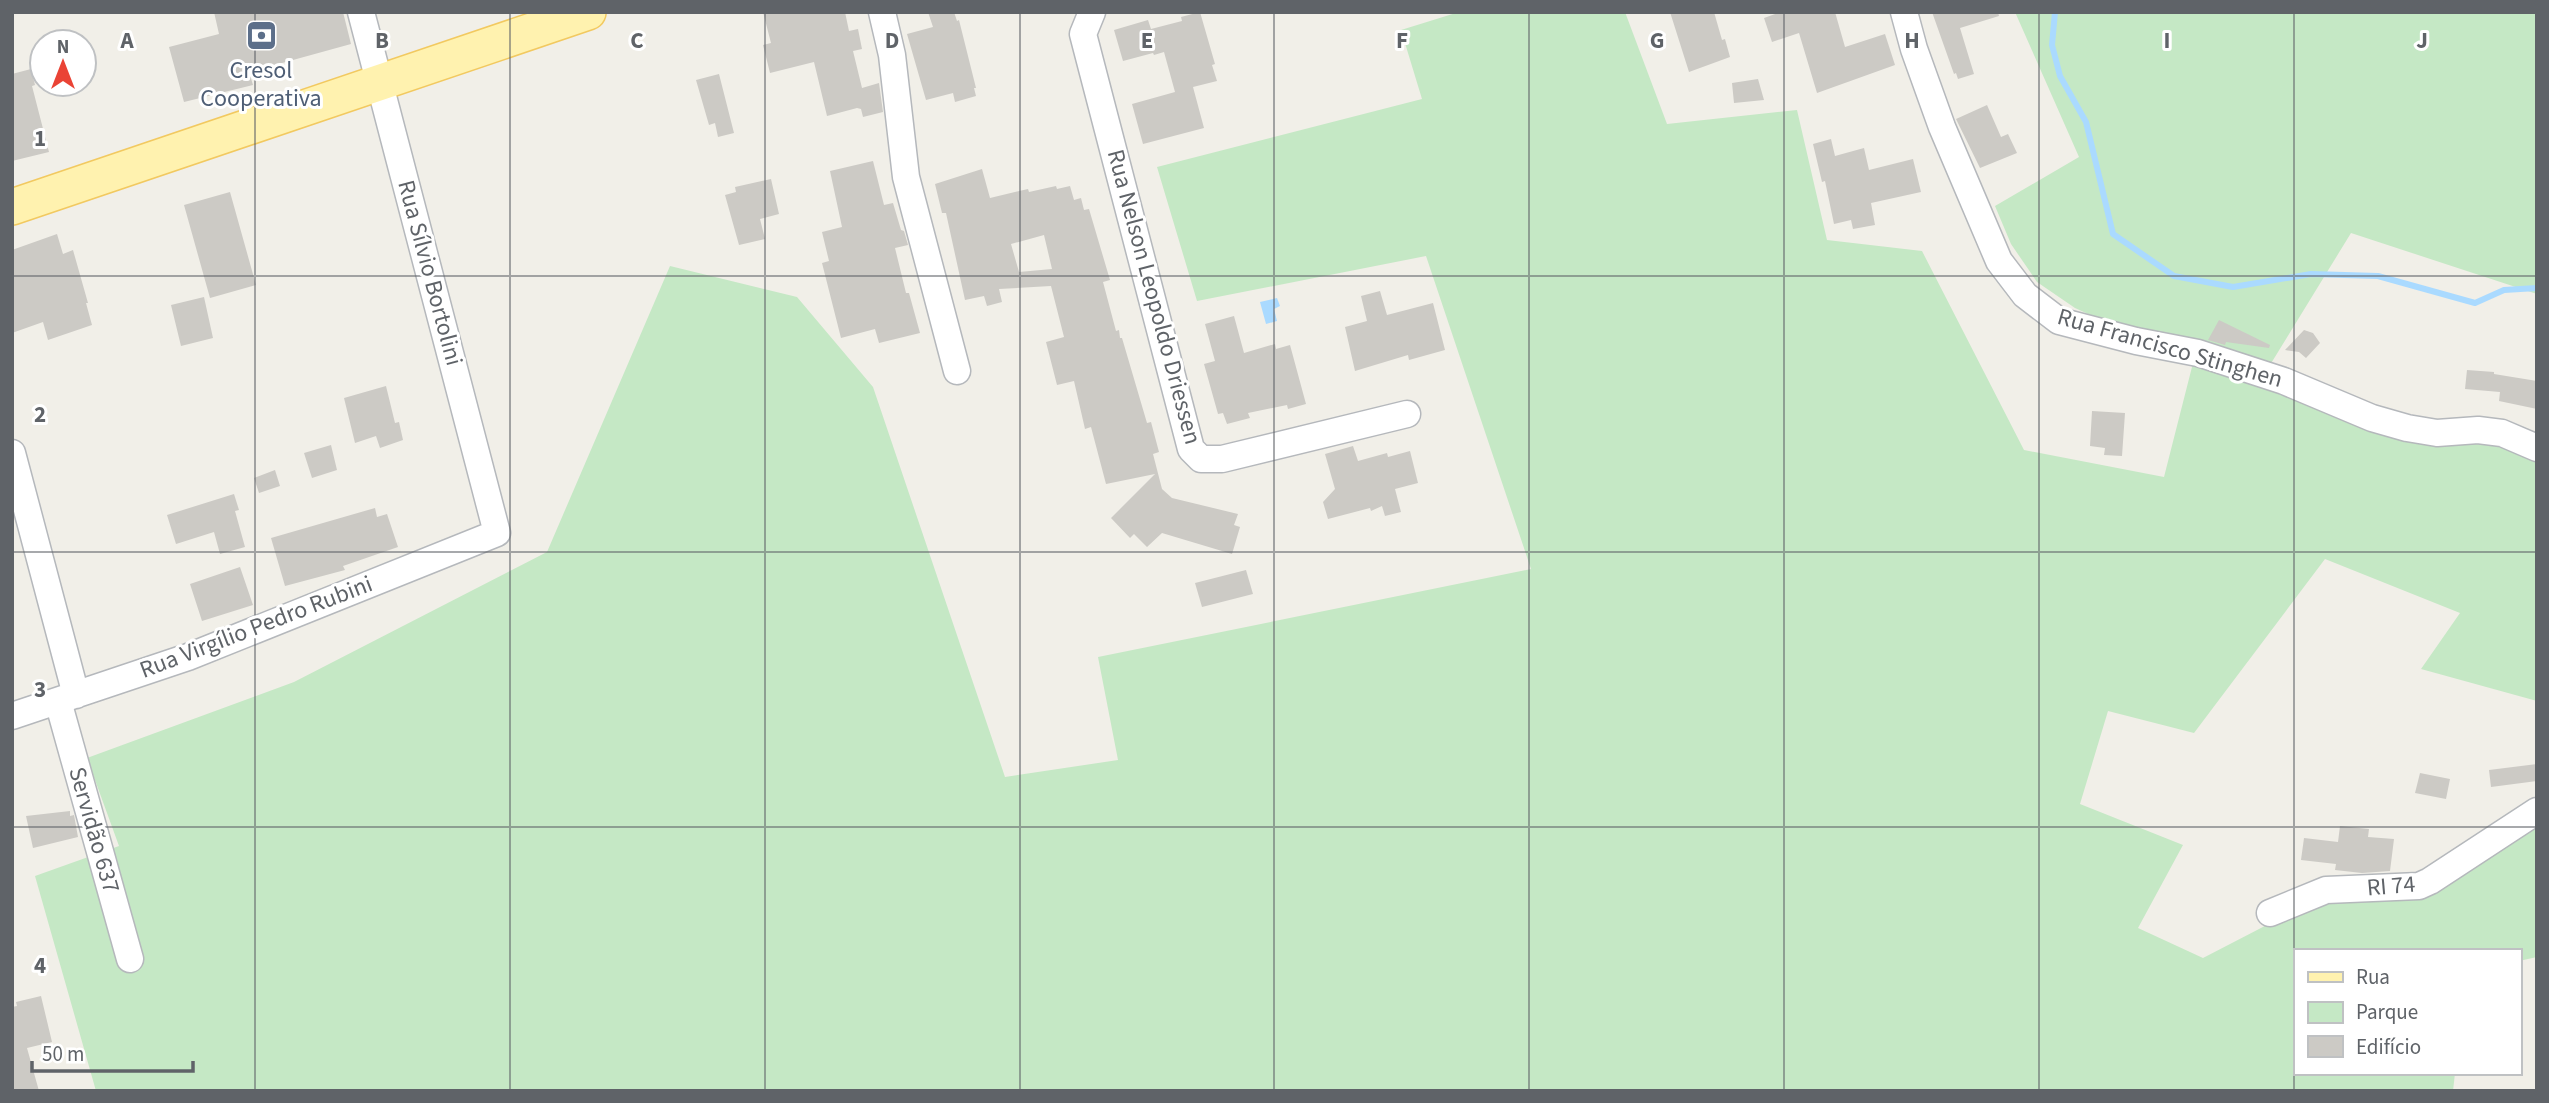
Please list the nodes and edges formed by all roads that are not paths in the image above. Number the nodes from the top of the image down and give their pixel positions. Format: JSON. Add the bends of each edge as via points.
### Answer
{"nodes":[{"id":1,"x":361,"y":12,"type":"edge"},
{"id":2,"x":588,"y":12,"type":"edge"},
{"id":3,"x":881,"y":12,"type":"edge"},
{"id":4,"x":1092,"y":12,"type":"edge"},
{"id":5,"x":1904,"y":12,"type":"edge"},
{"id":6,"x":380,"y":82,"type":"junction"},
{"id":7,"x":12,"y":206,"type":"edge"},
{"id":8,"x":957,"y":371,"type":"dead end"},
{"id":9,"x":1407,"y":414,"type":"dead end"},
{"id":10,"x":2537,"y":448,"type":"edge"},
{"id":11,"x":12,"y":453,"type":"edge"},
{"id":12,"x":497,"y":533,"type":"joint"},
{"id":13,"x":67,"y":698,"type":"junction"},
{"id":14,"x":12,"y":716,"type":"edge"},
{"id":15,"x":2537,"y":811,"type":"edge"},
{"id":16,"x":2270,"y":913,"type":"dead end"},
{"id":17,"x":130,"y":959,"type":"dead end"}],
"edges":[{"from":1,"to":6,"type":"street","name":"Rua Sílvio Bortolini"},
{"from":2,"to":6,"type":"main road"},
{"from":3,"to":8,"type":"street","via":[[892,55],[906,177]]},
{"from":4,"to":9,"type":"street","name":"Rua Nelson Leopoldo Driessen","via":[[1083,34],[1191,449],[1201,459],[1222,459]]},
{"from":5,"to":10,"type":"street","name":"Rua Francisco Stinghen","via":[[1942,127],[1998,261],[2025,295],[2059,321],[2198,353],[2407,428],[2502,433]]},
{"from":6,"to":7,"type":"main road"},
{"from":6,"to":12,"type":"street","name":"Rua Sílvio Bortolini"},
{"from":11,"to":13,"type":"street","name":"Servidão 637"},
{"from":12,"to":13,"type":"street","name":"Rua Virgílio Pedro Rubini","via":[[256,631]]},
{"from":13,"to":14,"type":"street","name":"Rua Virgílio Pedro Rubini"},
{"from":13,"to":17,"type":"street","name":"Servidão 637"},
{"from":15,"to":16,"type":"street","name":"RI 74","via":[[2419,886],[2326,890]]}]}
